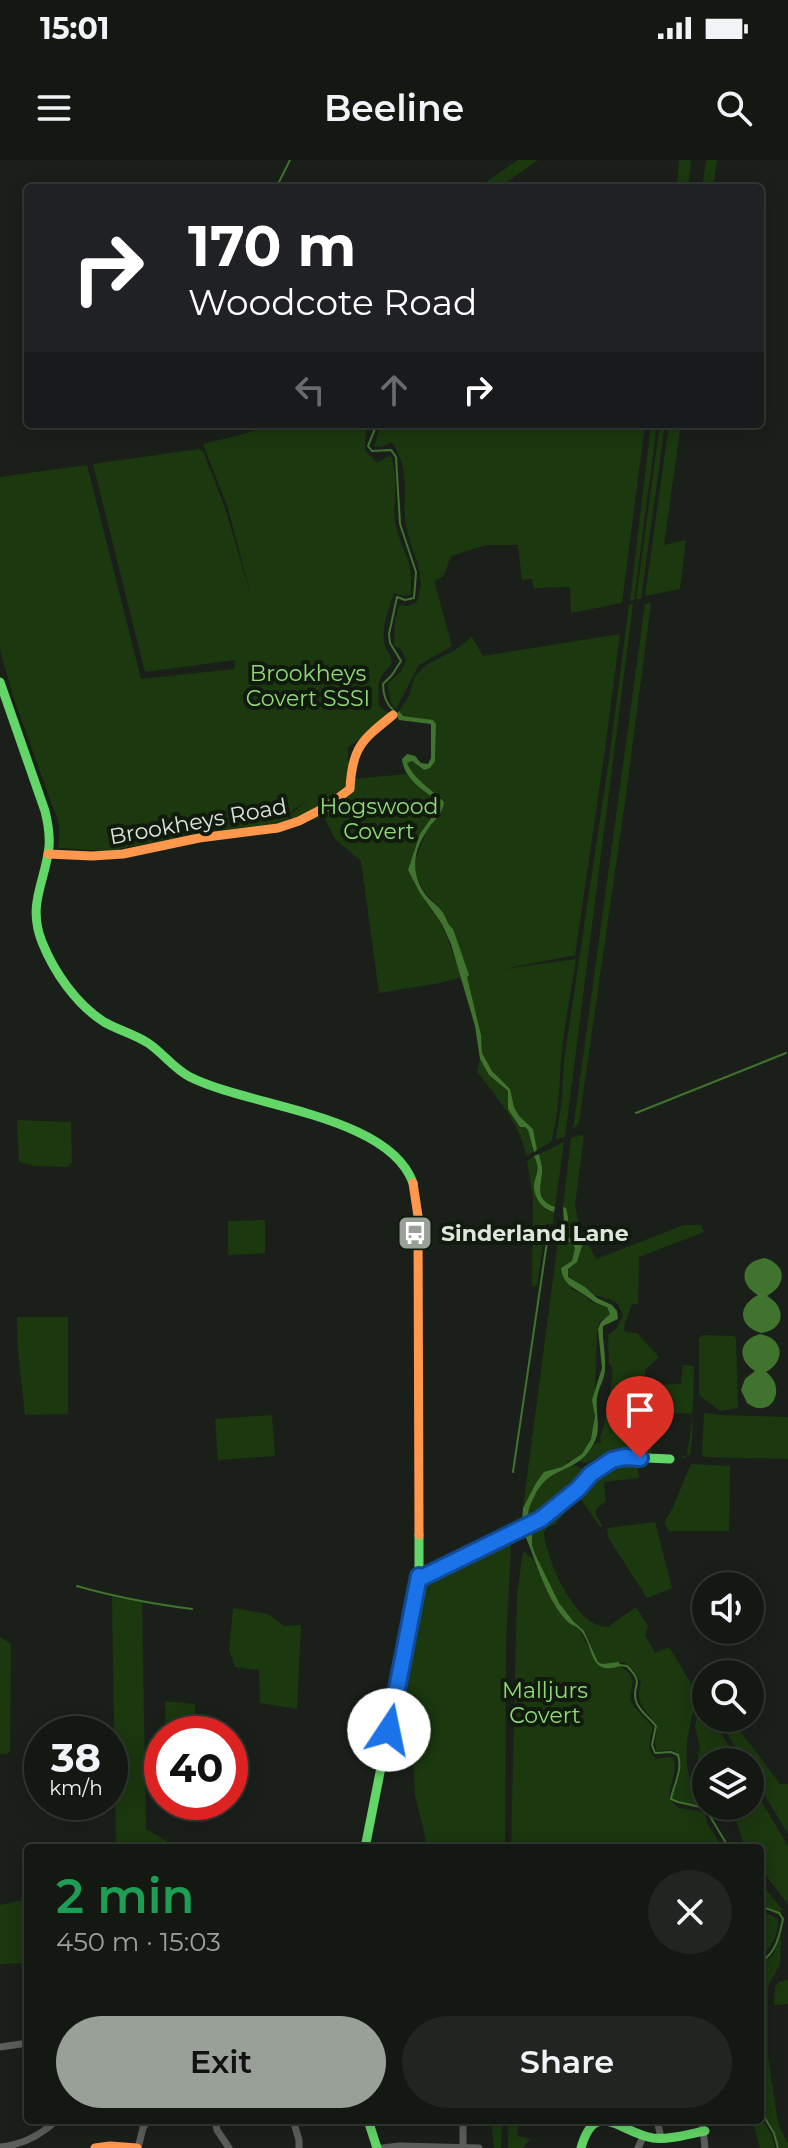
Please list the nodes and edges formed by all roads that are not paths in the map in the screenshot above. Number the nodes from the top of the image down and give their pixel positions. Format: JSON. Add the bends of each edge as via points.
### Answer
{"nodes":[{"id":1,"x":0,"y":682,"type":"edge"},
{"id":2,"x":393,"y":715,"type":"dead end"},
{"id":3,"x":48,"y":854,"type":"junction"},
{"id":4,"x":670,"y":1459,"type":"dead end"},
{"id":5,"x":419,"y":1576,"type":"junction"},
{"id":6,"x":366,"y":1844,"type":"edge"},
{"id":7,"x":24,"y":2044,"type":"edge"},
{"id":8,"x":0,"y":2047,"type":"edge"},
{"id":9,"x":52,"y":2124,"type":"edge"},
{"id":10,"x":146,"y":2124,"type":"edge"},
{"id":11,"x":216,"y":2124,"type":"edge"},
{"id":12,"x":294,"y":2124,"type":"edge"},
{"id":13,"x":369,"y":2124,"type":"edge"},
{"id":14,"x":463,"y":2124,"type":"edge"},
{"id":15,"x":591,"y":2124,"type":"edge"},
{"id":16,"x":617,"y":2124,"type":"edge"},
{"id":17,"x":658,"y":2124,"type":"edge"},
{"id":18,"x":703,"y":2124,"type":"edge"},
{"id":19,"x":705,"y":2131,"type":"junction"},
{"id":20,"x":644,"y":2135,"type":"junction"},
{"id":21,"x":661,"y":2138,"type":"junction"},
{"id":22,"x":0,"y":2147,"type":"edge"},
{"id":23,"x":95,"y":2148,"type":"edge"},
{"id":24,"x":137,"y":2148,"type":"edge"},
{"id":25,"x":229,"y":2148,"type":"edge"},
{"id":26,"x":299,"y":2148,"type":"edge"},
{"id":27,"x":377,"y":2148,"type":"edge"},
{"id":28,"x":383,"y":2148,"type":"edge"},
{"id":29,"x":463,"y":2148,"type":"edge"},
{"id":30,"x":479,"y":2148,"type":"edge"},
{"id":31,"x":581,"y":2148,"type":"edge"},
{"id":32,"x":638,"y":2148,"type":"edge"},
{"id":33,"x":705,"y":2148,"type":"edge"}],
"edges":[{"from":1,"to":3,"type":"street","via":[[45,811]]},
{"from":2,"to":3,"type":"street","name":"Brookheys Road","via":[[355,751],[350,789],[299,821],[123,854]]},
{"from":3,"to":5,"type":"street","via":[[36,898],[37,930],[64,980],[95,1015],[148,1043],[191,1078],[368,1136],[390,1150],[408,1172],[418,1207]]},
{"from":4,"to":5,"type":"street","via":[[612,1460],[546,1516]]},
{"from":5,"to":6,"type":"street"},
{"from":7,"to":8,"type":"street"},
{"from":9,"to":22,"type":"street","via":[[36,2136]]},
{"from":10,"to":24,"type":"street"},
{"from":11,"to":25,"type":"street"},
{"from":12,"to":26,"type":"street"},
{"from":13,"to":27,"type":"street"},
{"from":14,"to":29,"type":"street"},
{"from":15,"to":31,"type":"street"},
{"from":16,"to":20,"type":"street"},
{"from":17,"to":21,"type":"street"},
{"from":18,"to":19,"type":"street"},
{"from":19,"to":21,"type":"street"},
{"from":19,"to":33,"type":"street"},
{"from":20,"to":21,"type":"street"},
{"from":20,"to":32,"type":"street"},
{"from":23,"to":24,"type":"street"},
{"from":28,"to":29,"type":"street"},
{"from":29,"to":30,"type":"street"}]}
